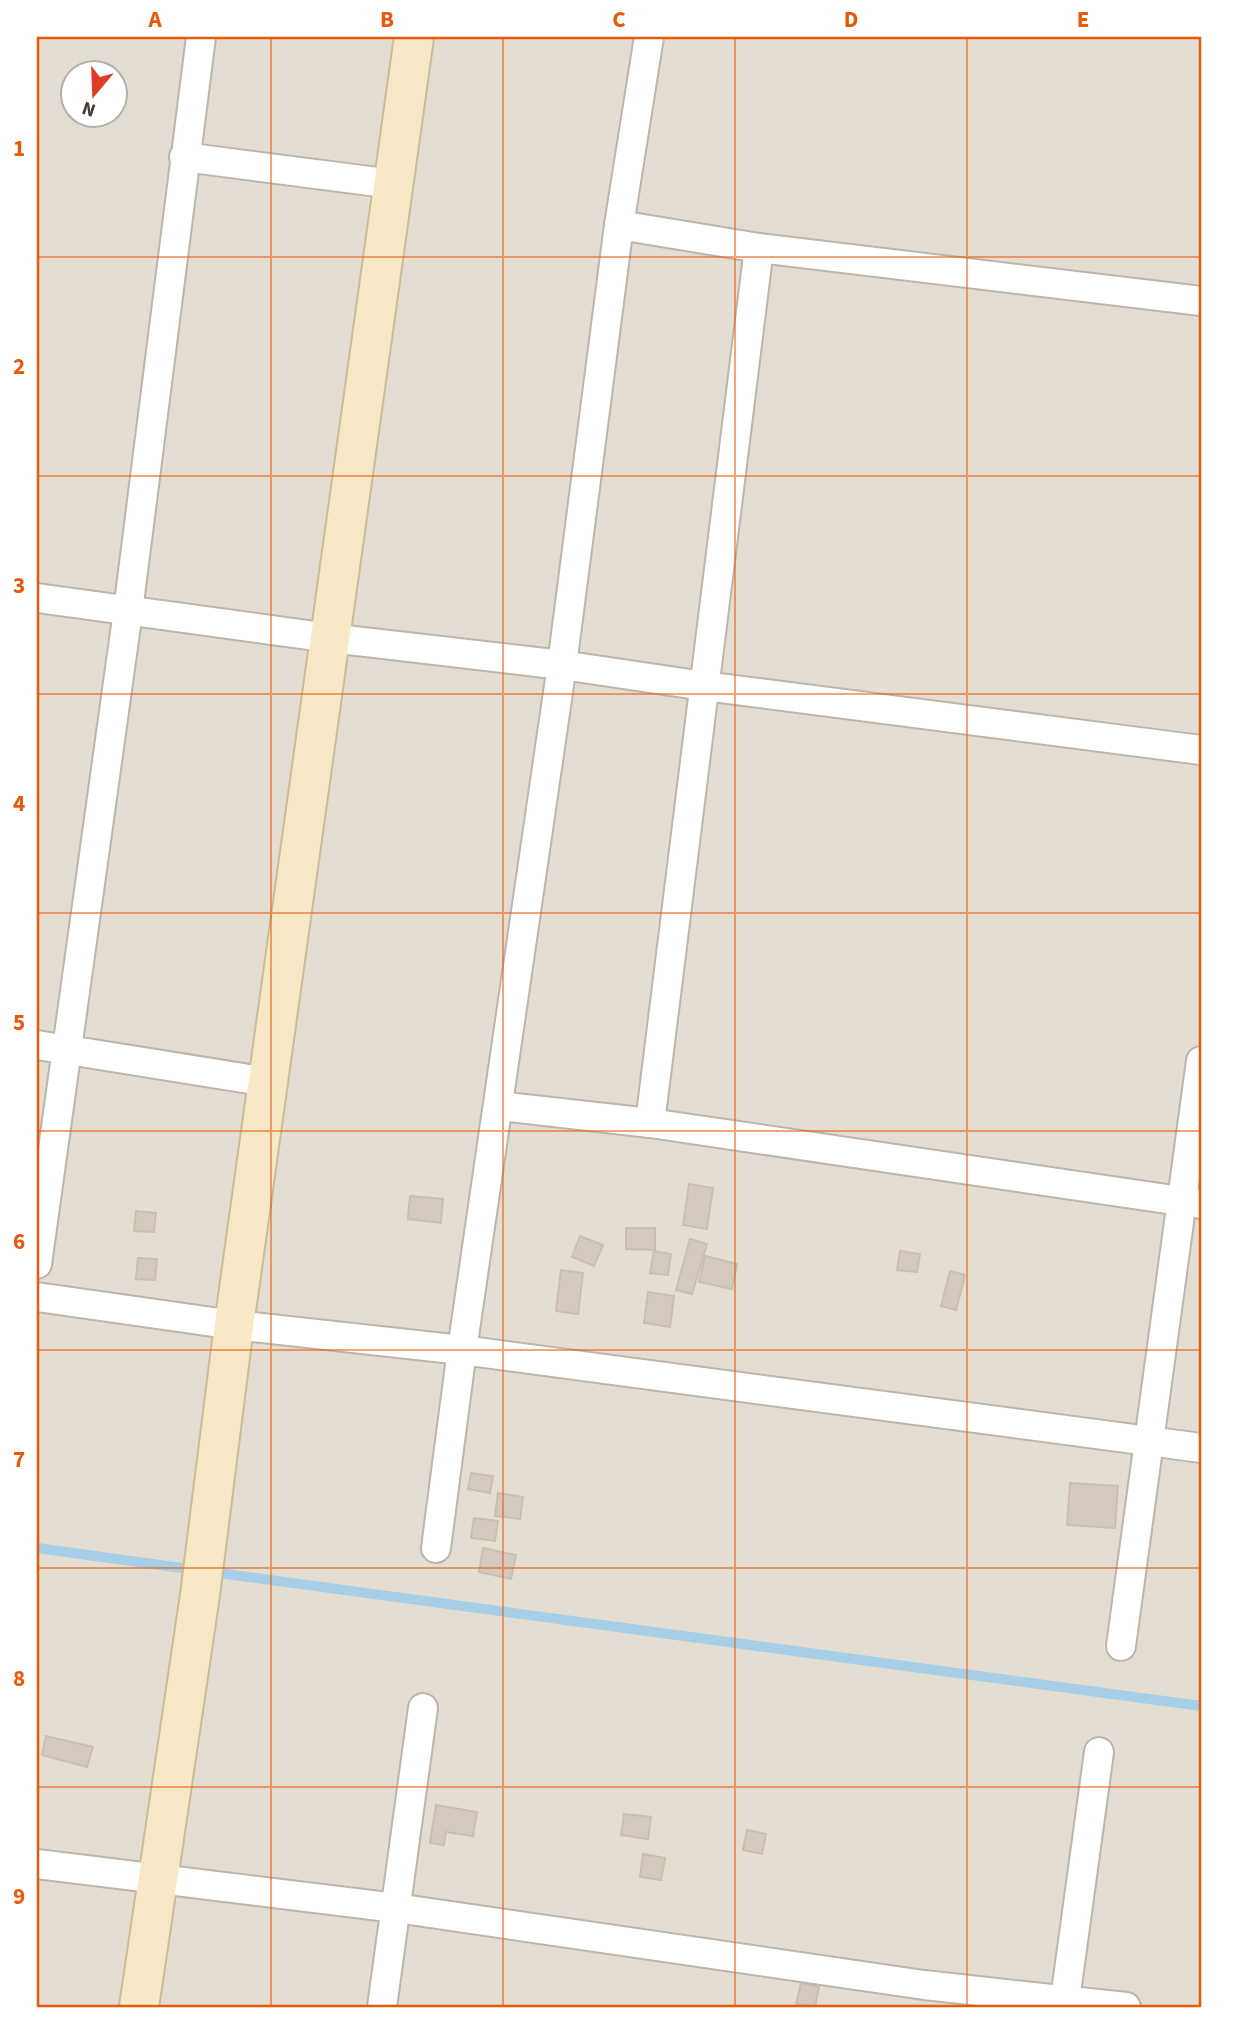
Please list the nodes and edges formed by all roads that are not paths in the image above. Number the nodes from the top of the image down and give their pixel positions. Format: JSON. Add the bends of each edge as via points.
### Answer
{"nodes":[{"id":1,"x":201,"y":37,"type":"edge"},
{"id":2,"x":414,"y":37,"type":"edge"},
{"id":3,"x":649,"y":37,"type":"edge"},
{"id":4,"x":184,"y":157,"type":"junction"},
{"id":5,"x":393,"y":184,"type":"junction"},
{"id":6,"x":620,"y":225,"type":"junction"},
{"id":7,"x":759,"y":248,"type":"junction"},
{"id":8,"x":1201,"y":301,"type":"edge"},
{"id":9,"x":37,"y":598,"type":"edge"},
{"id":10,"x":128,"y":611,"type":"junction"},
{"id":11,"x":330,"y":638,"type":"junction"},
{"id":12,"x":562,"y":665,"type":"junction"},
{"id":13,"x":705,"y":686,"type":"junction"},
{"id":14,"x":1201,"y":750,"type":"edge"},
{"id":15,"x":37,"y":1045,"type":"edge"},
{"id":16,"x":65,"y":1048,"type":"junction"},
{"id":17,"x":1201,"y":1061,"type":"edge"},
{"id":18,"x":268,"y":1082,"type":"junction"},
{"id":19,"x":499,"y":1106,"type":"junction"},
{"id":20,"x":650,"y":1123,"type":"junction"},
{"id":21,"x":1192,"y":1202,"type":"edge"},
{"id":22,"x":37,"y":1264,"type":"edge"},
{"id":23,"x":37,"y":1297,"type":"edge"},
{"id":24,"x":234,"y":1325,"type":"junction"},
{"id":25,"x":462,"y":1350,"type":"junction"},
{"id":26,"x":1149,"y":1443,"type":"junction"},
{"id":27,"x":1201,"y":1448,"type":"edge"},
{"id":28,"x":436,"y":1548,"type":"dead end"},
{"id":29,"x":1121,"y":1646,"type":"dead end"},
{"id":30,"x":423,"y":1708,"type":"dead end"},
{"id":31,"x":1099,"y":1752,"type":"dead end"},
{"id":32,"x":37,"y":1864,"type":"edge"},
{"id":33,"x":157,"y":1879,"type":"junction"},
{"id":34,"x":396,"y":1908,"type":"junction"},
{"id":35,"x":923,"y":1996,"type":"edge"},
{"id":36,"x":1065,"y":2003,"type":"edge"},
{"id":37,"x":139,"y":2007,"type":"edge"},
{"id":38,"x":383,"y":2007,"type":"edge"},
{"id":39,"x":1126,"y":2007,"type":"edge"}],
"edges":[{"from":1,"to":4,"type":"street"},
{"from":2,"to":5,"type":"street"},
{"from":3,"to":6,"type":"street"},
{"from":4,"to":5,"type":"street"},
{"from":4,"to":10,"type":"street"},
{"from":5,"to":11,"type":"street"},
{"from":6,"to":7,"type":"street"},
{"from":6,"to":12,"type":"street"},
{"from":7,"to":8,"type":"street"},
{"from":7,"to":13,"type":"street"},
{"from":9,"to":10,"type":"street"},
{"from":10,"to":11,"type":"street"},
{"from":10,"to":16,"type":"street"},
{"from":11,"to":12,"type":"street"},
{"from":11,"to":18,"type":"street"},
{"from":12,"to":13,"type":"street"},
{"from":12,"to":19,"type":"street"},
{"from":13,"to":14,"type":"street"},
{"from":13,"to":20,"type":"street"},
{"from":15,"to":16,"type":"street"},
{"from":16,"to":18,"type":"street"},
{"from":16,"to":22,"type":"street"},
{"from":17,"to":21,"type":"street"},
{"from":18,"to":24,"type":"street"},
{"from":19,"to":20,"type":"street"},
{"from":19,"to":25,"type":"street"},
{"from":20,"to":21,"type":"street"},
{"from":21,"to":26,"type":"street"},
{"from":23,"to":24,"type":"street"},
{"from":24,"to":25,"type":"street"},
{"from":24,"to":33,"type":"street","via":[[207,1546]]},
{"from":25,"to":26,"type":"street"},
{"from":25,"to":28,"type":"street"},
{"from":26,"to":27,"type":"street"},
{"from":26,"to":29,"type":"street"},
{"from":30,"to":34,"type":"street"},
{"from":31,"to":36,"type":"street"},
{"from":32,"to":33,"type":"street"},
{"from":33,"to":34,"type":"street"},
{"from":33,"to":37,"type":"street"},
{"from":34,"to":35,"type":"street"},
{"from":34,"to":38,"type":"street"},
{"from":35,"to":36,"type":"street"},
{"from":36,"to":39,"type":"street"}]}
